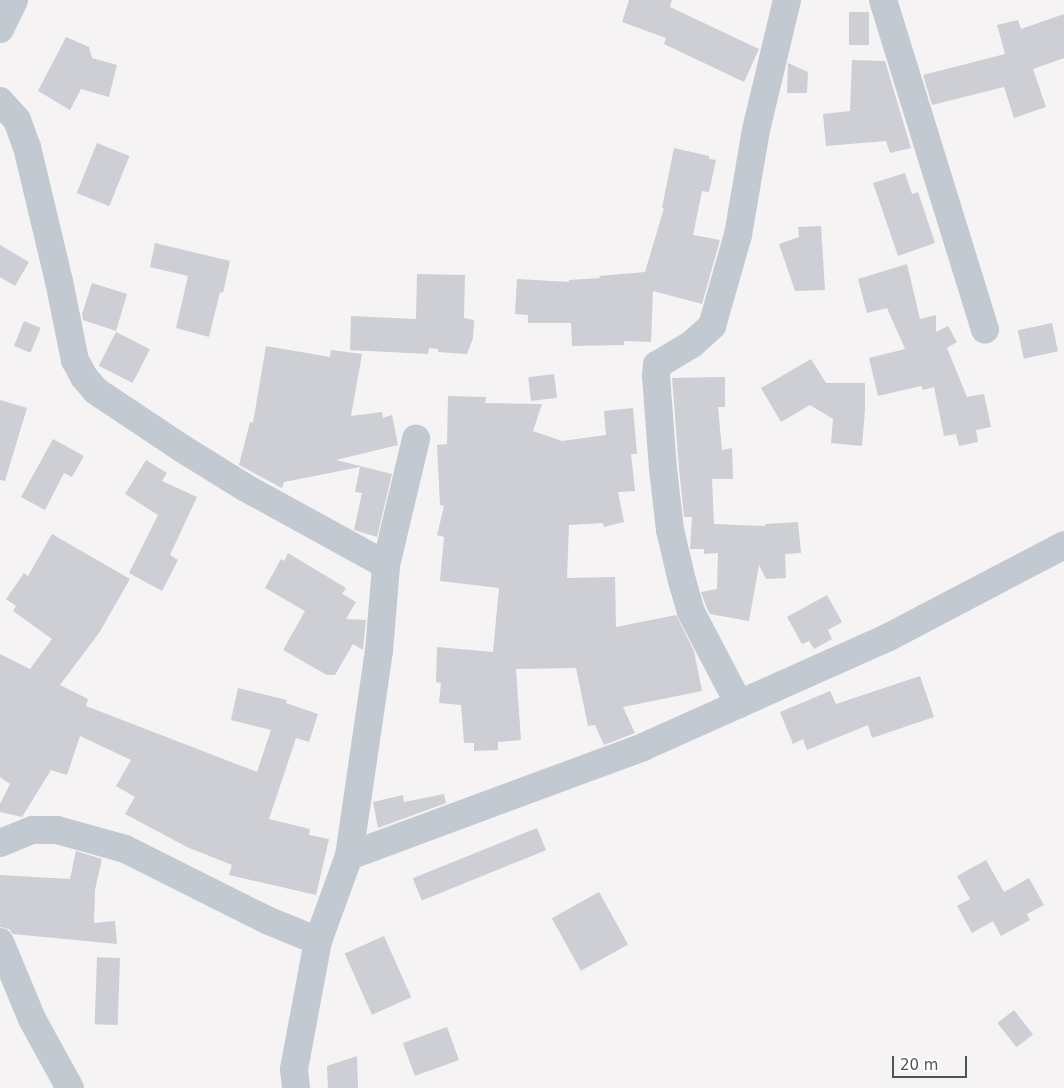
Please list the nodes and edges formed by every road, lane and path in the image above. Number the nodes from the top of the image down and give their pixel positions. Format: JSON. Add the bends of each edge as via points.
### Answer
{"nodes":[{"id":1,"x":14,"y":0,"type":"edge"},
{"id":2,"x":787,"y":0,"type":"edge"},
{"id":3,"x":883,"y":0,"type":"edge"},
{"id":4,"x":0,"y":29,"type":"edge"},
{"id":5,"x":0,"y":101,"type":"edge"},
{"id":6,"x":985,"y":330,"type":"dead end"},
{"id":7,"x":416,"y":439,"type":"dead end"},
{"id":8,"x":1064,"y":545,"type":"edge"},
{"id":9,"x":386,"y":565,"type":"junction"},
{"id":10,"x":738,"y":704,"type":"junction"},
{"id":11,"x":0,"y":843,"type":"edge"},
{"id":12,"x":349,"y":856,"type":"junction"},
{"id":13,"x":318,"y":941,"type":"junction"},
{"id":14,"x":0,"y":942,"type":"edge"},
{"id":15,"x":70,"y":1088,"type":"edge"},
{"id":16,"x":296,"y":1088,"type":"edge"}],
"edges":[{"from":1,"to":4,"type":"street"},
{"from":2,"to":10,"type":"street","via":[[756,130],[738,235],[712,326],[692,344],[658,365],[656,376],[662,469],[670,530],[682,581],[691,612]]},
{"from":3,"to":6,"type":"street"},
{"from":5,"to":9,"type":"street","via":[[17,120],[27,147],[75,360],[84,377],[96,391],[183,449],[246,488]]},
{"from":7,"to":9,"type":"street"},
{"from":8,"to":10,"type":"street","via":[[887,638]]},
{"from":9,"to":12,"type":"street","via":[[379,651]]},
{"from":10,"to":12,"type":"street","via":[[643,747]]},
{"from":11,"to":13,"type":"street","via":[[34,830],[57,830],[125,849],[269,921]]},
{"from":12,"to":13,"type":"street"},
{"from":13,"to":16,"type":"street","via":[[294,1069]]},
{"from":14,"to":15,"type":"street","via":[[32,1019]]}]}
